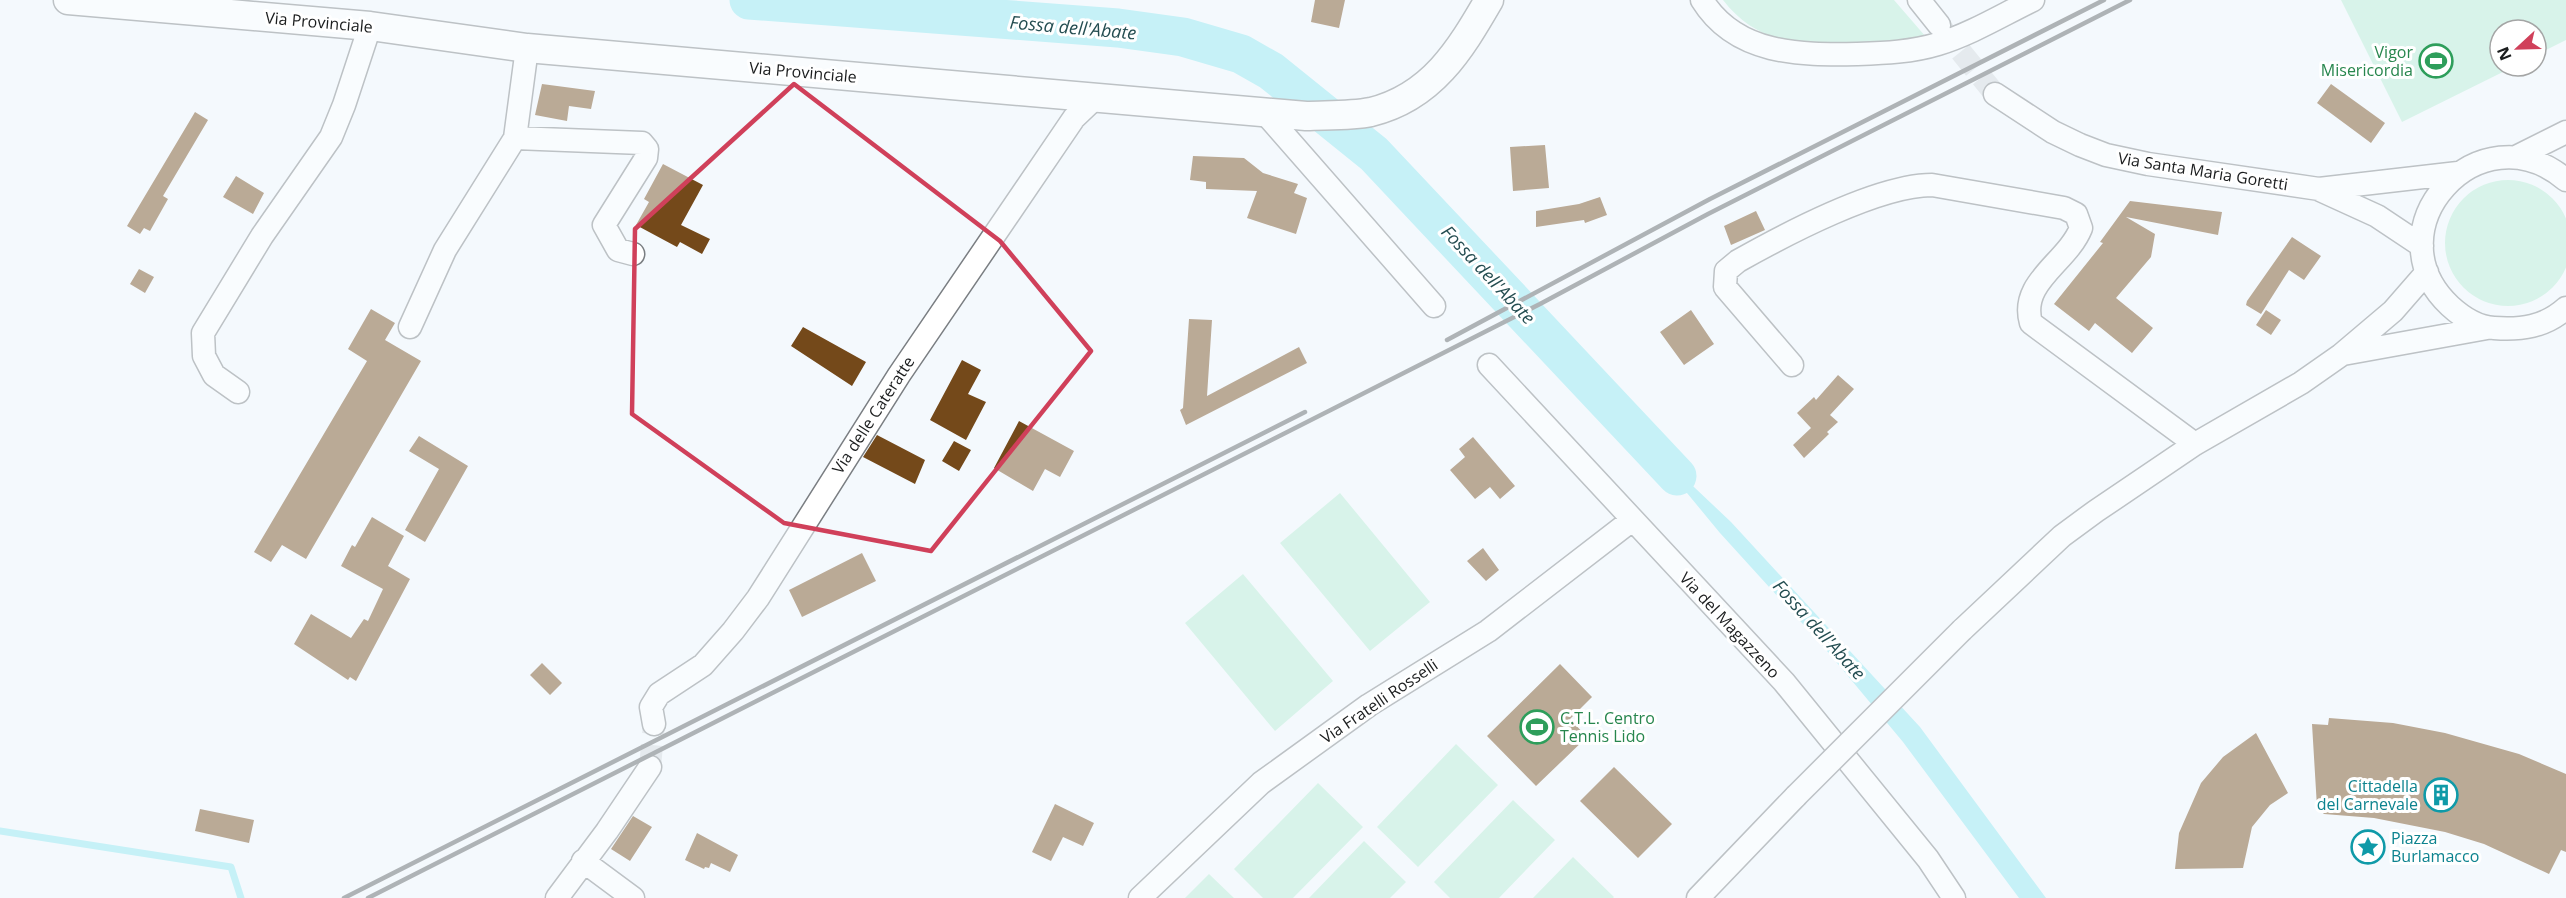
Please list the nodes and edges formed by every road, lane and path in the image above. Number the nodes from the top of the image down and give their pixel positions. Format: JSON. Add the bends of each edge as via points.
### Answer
{"nodes":[{"id":1,"x":68,"y":0,"type":"edge"},
{"id":2,"x":1489,"y":0,"type":"edge"},
{"id":3,"x":1702,"y":0,"type":"edge"},
{"id":4,"x":1919,"y":0,"type":"edge"},
{"id":5,"x":2033,"y":0,"type":"edge"},
{"id":6,"x":1939,"y":25,"type":"tunnel mouth"},
{"id":7,"x":370,"y":26,"type":"junction"},
{"id":8,"x":527,"y":48,"type":"junction"},
{"id":9,"x":1995,"y":94,"type":"tunnel mouth"},
{"id":10,"x":1095,"y":98,"type":"junction"},
{"id":11,"x":1265,"y":112,"type":"junction"},
{"id":12,"x":2566,"y":132,"type":"edge"},
{"id":13,"x":515,"y":138,"type":"junction"},
{"id":14,"x":2516,"y":157,"type":"junction"},
{"id":15,"x":2458,"y":173,"type":"junction"},
{"id":16,"x":2566,"y":180,"type":"edge"},
{"id":17,"x":2319,"y":189,"type":"junction"},
{"id":18,"x":2422,"y":246,"type":"junction"},
{"id":19,"x":633,"y":254,"type":"dead end"},
{"id":20,"x":2427,"y":272,"type":"junction"},
{"id":21,"x":1434,"y":306,"type":"dead end"},
{"id":22,"x":2566,"y":308,"type":"edge"},
{"id":23,"x":410,"y":327,"type":"dead end"},
{"id":24,"x":2488,"y":328,"type":"junction"},
{"id":25,"x":2341,"y":355,"type":"junction"},
{"id":26,"x":1489,"y":365,"type":"dead end"},
{"id":27,"x":1792,"y":365,"type":"dead end"},
{"id":28,"x":238,"y":392,"type":"dead end"},
{"id":29,"x":2195,"y":444,"type":"junction"},
{"id":30,"x":1632,"y":520,"type":"junction"},
{"id":31,"x":654,"y":724,"type":"tunnel mouth"},
{"id":32,"x":650,"y":767,"type":"tunnel mouth"},
{"id":33,"x":583,"y":861,"type":"junction"},
{"id":34,"x":557,"y":898,"type":"edge"},
{"id":35,"x":633,"y":898,"type":"edge"},
{"id":36,"x":1140,"y":898,"type":"edge"},
{"id":37,"x":1698,"y":898,"type":"edge"},
{"id":38,"x":1954,"y":898,"type":"edge"}],
"edges":[{"from":1,"to":7,"type":"main road","name":"Via Provinciale"},
{"from":2,"to":11,"type":"main road","name":"Via Provinciale","via":[[1457,55],[1415,93],[1371,112],[1306,116]]},
{"from":3,"to":5,"type":"street","via":[[1743,39],[1769,50],[1816,55],[1924,48],[1965,34]]},
{"from":4,"to":6,"type":"street"},
{"from":7,"to":8,"type":"main road","name":"Via Provinciale"},
{"from":7,"to":28,"type":"street","via":[[331,137],[262,236],[203,333],[204,356],[214,375]]},
{"from":8,"to":10,"type":"main road","name":"Via Provinciale"},
{"from":8,"to":13,"type":"street"},
{"from":9,"to":17,"type":"street","name":"Via Santa Maria Goretti","via":[[2053,132],[2106,155]]},
{"from":10,"to":11,"type":"main road","name":"Via Provinciale"},
{"from":10,"to":31,"type":"street","name":"Via delle Cateratte","via":[[1074,118],[899,375],[758,598],[703,665],[659,694],[651,707]]},
{"from":11,"to":21,"type":"street"},
{"from":12,"to":14,"type":"street"},
{"from":13,"to":19,"type":"street","via":[[642,143],[647,149],[646,158],[604,225],[618,250]]},
{"from":13,"to":23,"type":"street","via":[[445,250]]},
{"from":14,"to":15,"type":"street","via":[[2476,163]]},
{"from":14,"to":16,"type":"street","via":[[2537,162]]},
{"from":15,"to":17,"type":"street","name":"Via Santa Maria Goretti"},
{"from":15,"to":18,"type":"street","via":[[2438,193],[2426,218]]},
{"from":17,"to":18,"type":"street","name":"Via Santa Maria Goretti","via":[[2377,216]]},
{"from":18,"to":20,"type":"street"},
{"from":20,"to":24,"type":"street","via":[[2441,297],[2462,316]]},
{"from":20,"to":25,"type":"street","via":[[2393,311]]},
{"from":22,"to":24,"type":"street","via":[[2539,325],[2517,330]]},
{"from":24,"to":25,"type":"street"},
{"from":25,"to":29,"type":"street","via":[[2301,383]]},
{"from":26,"to":30,"type":"street","name":"Via del Magazzeno"},
{"from":27,"to":29,"type":"street","via":[[1725,287],[1726,271],[1738,261],[1829,216],[1916,185],[2064,208],[2076,214],[2081,228],[2077,239],[2031,292],[2027,309],[2031,323]]},
{"from":29,"to":37,"type":"street","bridge":true,"via":[[2062,536],[1962,630]]},
{"from":30,"to":36,"type":"street","name":"Via Fratelli Rosselli","via":[[1488,631],[1369,705],[1261,783]]},
{"from":30,"to":38,"type":"street","name":"Via del Magazzeno","via":[[1784,682],[1928,859]]},
{"from":32,"to":33,"type":"street"},
{"from":33,"to":34,"type":"street"},
{"from":33,"to":35,"type":"street"}]}
